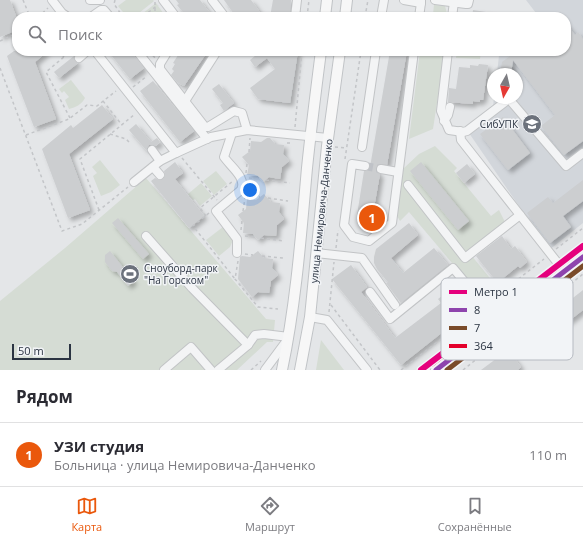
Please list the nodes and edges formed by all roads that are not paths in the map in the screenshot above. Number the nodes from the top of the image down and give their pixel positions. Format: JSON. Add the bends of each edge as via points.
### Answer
{"nodes":[{"id":1,"x":90,"y":0,"type":"edge"},
{"id":2,"x":100,"y":0,"type":"edge"},
{"id":3,"x":160,"y":0,"type":"edge"},
{"id":4,"x":212,"y":0,"type":"edge"},
{"id":5,"x":298,"y":0,"type":"edge"},
{"id":6,"x":327,"y":0,"type":"edge"},
{"id":7,"x":347,"y":0,"type":"edge"},
{"id":8,"x":384,"y":0,"type":"edge"},
{"id":9,"x":404,"y":0,"type":"edge"},
{"id":10,"x":435,"y":0,"type":"edge"},
{"id":11,"x":469,"y":0,"type":"edge"},
{"id":12,"x":421,"y":1,"type":"edge"},
{"id":13,"x":53,"y":2,"type":"edge"},
{"id":14,"x":454,"y":2,"type":"junction"},
{"id":15,"x":61,"y":12,"type":"edge"},
{"id":16,"x":171,"y":12,"type":"edge"},
{"id":17,"x":221,"y":12,"type":"edge"},
{"id":18,"x":296,"y":12,"type":"edge"},
{"id":19,"x":326,"y":12,"type":"edge"},
{"id":20,"x":346,"y":12,"type":"edge"},
{"id":21,"x":382,"y":12,"type":"edge"},
{"id":22,"x":420,"y":12,"type":"edge"},
{"id":23,"x":453,"y":12,"type":"edge"},
{"id":24,"x":81,"y":56,"type":"edge"},
{"id":25,"x":99,"y":56,"type":"edge"},
{"id":26,"x":141,"y":56,"type":"edge"},
{"id":27,"x":165,"y":56,"type":"edge"},
{"id":28,"x":214,"y":56,"type":"edge"},
{"id":29,"x":320,"y":56,"type":"edge"},
{"id":30,"x":339,"y":56,"type":"edge"},
{"id":31,"x":375,"y":56,"type":"edge"},
{"id":32,"x":413,"y":56,"type":"edge"},
{"id":33,"x":447,"y":56,"type":"edge"},
{"id":34,"x":79,"y":58,"type":"dead end"},
{"id":35,"x":185,"y":101,"type":"junction"},
{"id":36,"x":450,"y":107,"type":"dead end"},
{"id":37,"x":444,"y":121,"type":"junction"},
{"id":38,"x":247,"y":130,"type":"junction"},
{"id":39,"x":460,"y":131,"type":"junction"},
{"id":40,"x":232,"y":133,"type":"junction"},
{"id":41,"x":310,"y":136,"type":"junction"},
{"id":42,"x":328,"y":138,"type":"junction"},
{"id":43,"x":207,"y":139,"type":"junction"},
{"id":44,"x":362,"y":147,"type":"dead end"},
{"id":45,"x":152,"y":150,"type":"dead end"},
{"id":46,"x":583,"y":152,"type":"edge"},
{"id":47,"x":177,"y":153,"type":"junction"},
{"id":48,"x":160,"y":161,"type":"junction"},
{"id":49,"x":365,"y":166,"type":"tunnel mouth"},
{"id":50,"x":153,"y":167,"type":"junction"},
{"id":51,"x":381,"y":169,"type":"tunnel mouth"},
{"id":52,"x":398,"y":172,"type":"junction"},
{"id":53,"x":160,"y":175,"type":"dead end"},
{"id":54,"x":134,"y":182,"type":"road end"},
{"id":55,"x":408,"y":185,"type":"dead end"},
{"id":56,"x":520,"y":215,"type":"junction"},
{"id":57,"x":146,"y":236,"type":"dead end"},
{"id":58,"x":316,"y":253,"type":"junction"},
{"id":59,"x":238,"y":255,"type":"road end"},
{"id":60,"x":583,"y":257,"type":"edge"},
{"id":61,"x":564,"y":272,"type":"junction"},
{"id":62,"x":461,"y":278,"type":"edge"},
{"id":63,"x":556,"y":278,"type":"edge"},
{"id":64,"x":370,"y":292,"type":"dead end"},
{"id":65,"x":395,"y":305,"type":"dead end"},
{"id":66,"x":310,"y":317,"type":"junction"},
{"id":67,"x":289,"y":337,"type":"junction"},
{"id":68,"x":248,"y":345,"type":"junction"},
{"id":69,"x":302,"y":360,"type":"junction"},
{"id":70,"x":449,"y":360,"type":"edge"},
{"id":71,"x":164,"y":370,"type":"edge"},
{"id":72,"x":211,"y":370,"type":"edge"},
{"id":73,"x":218,"y":370,"type":"edge"},
{"id":74,"x":265,"y":370,"type":"edge"},
{"id":75,"x":282,"y":370,"type":"edge"},
{"id":76,"x":300,"y":370,"type":"edge"},
{"id":77,"x":306,"y":370,"type":"edge"},
{"id":78,"x":367,"y":370,"type":"edge"},
{"id":79,"x":436,"y":370,"type":"edge"}],
"edges":[{"from":1,"to":2,"type":"street"},
{"from":3,"to":16,"type":"street"},
{"from":4,"to":17,"type":"street"},
{"from":5,"to":18,"type":"street"},
{"from":6,"to":19,"type":"main road"},
{"from":7,"to":20,"type":"main road"},
{"from":8,"to":21,"type":"street"},
{"from":9,"to":12,"type":"street"},
{"from":10,"to":14,"type":"street"},
{"from":11,"to":14,"type":"street","via":[[468,4]]},
{"from":12,"to":22,"type":"street"},
{"from":13,"to":15,"type":"street"},
{"from":14,"to":23,"type":"street"},
{"from":24,"to":34,"type":"street"},
{"from":25,"to":47,"type":"street"},
{"from":26,"to":43,"type":"street"},
{"from":27,"to":35,"type":"street","via":[[160,69]]},
{"from":28,"to":35,"type":"street"},
{"from":29,"to":41,"type":"main road","name":"улица Немировича-Данченко"},
{"from":30,"to":42,"type":"main road","name":"улица Немировича-Данченко"},
{"from":31,"to":44,"type":"street"},
{"from":32,"to":52,"type":"street"},
{"from":33,"to":37,"type":"street","via":[[441,109]]},
{"from":35,"to":38,"type":"street","via":[[206,128],[232,108],[242,113]]},
{"from":36,"to":37,"type":"street"},
{"from":37,"to":39,"type":"street","via":[[449,130]]},
{"from":38,"to":40,"type":"street"},
{"from":38,"to":41,"type":"street"},
{"from":39,"to":46,"type":"street","via":[[467,131],[509,99],[566,166]]},
{"from":39,"to":56,"type":"street","via":[[460,139]]},
{"from":40,"to":43,"type":"street"},
{"from":40,"to":59,"type":"street","via":[[224,157],[243,181],[242,189],[216,210],[216,213],[238,240]]},
{"from":41,"to":42,"type":"street"},
{"from":41,"to":67,"type":"main road","name":"улица Немировича-Данченко"},
{"from":42,"to":58,"type":"main road","name":"улица Немировича-Данченко"},
{"from":43,"to":47,"type":"street"},
{"from":45,"to":48,"type":"street"},
{"from":47,"to":48,"type":"street"},
{"from":48,"to":50,"type":"street"},
{"from":49,"to":52,"type":"street","via":[[352,164],[344,225],[353,237],[369,241],[392,223]]},
{"from":50,"to":53,"type":"street"},
{"from":50,"to":54,"type":"street"},
{"from":51,"to":52,"type":"street"},
{"from":55,"to":56,"type":"street","via":[[465,258]]},
{"from":56,"to":61,"type":"street"},
{"from":57,"to":68,"type":"street"},
{"from":58,"to":65,"type":"street","via":[[362,258]]},
{"from":58,"to":66,"type":"main road","name":"улица Немировича-Данченко"},
{"from":60,"to":61,"type":"main road"},
{"from":61,"to":63,"type":"main road"},
{"from":62,"to":64,"type":"street","via":[[453,268],[390,319]]},
{"from":66,"to":69,"type":"main road","name":"улица Немировича-Данченко"},
{"from":66,"to":78,"type":"street","via":[[328,320]]},
{"from":67,"to":68,"type":"street","via":[[255,335]]},
{"from":67,"to":74,"type":"street"},
{"from":67,"to":75,"type":"main road","name":"улица Немировича-Данченко"},
{"from":68,"to":73,"type":"street"},
{"from":69,"to":76,"type":"main road","name":"улица Немировича-Данченко"},
{"from":69,"to":77,"type":"main road"},
{"from":70,"to":79,"type":"main road"},
{"from":71,"to":72,"type":"street","via":[[190,347]]}]}
